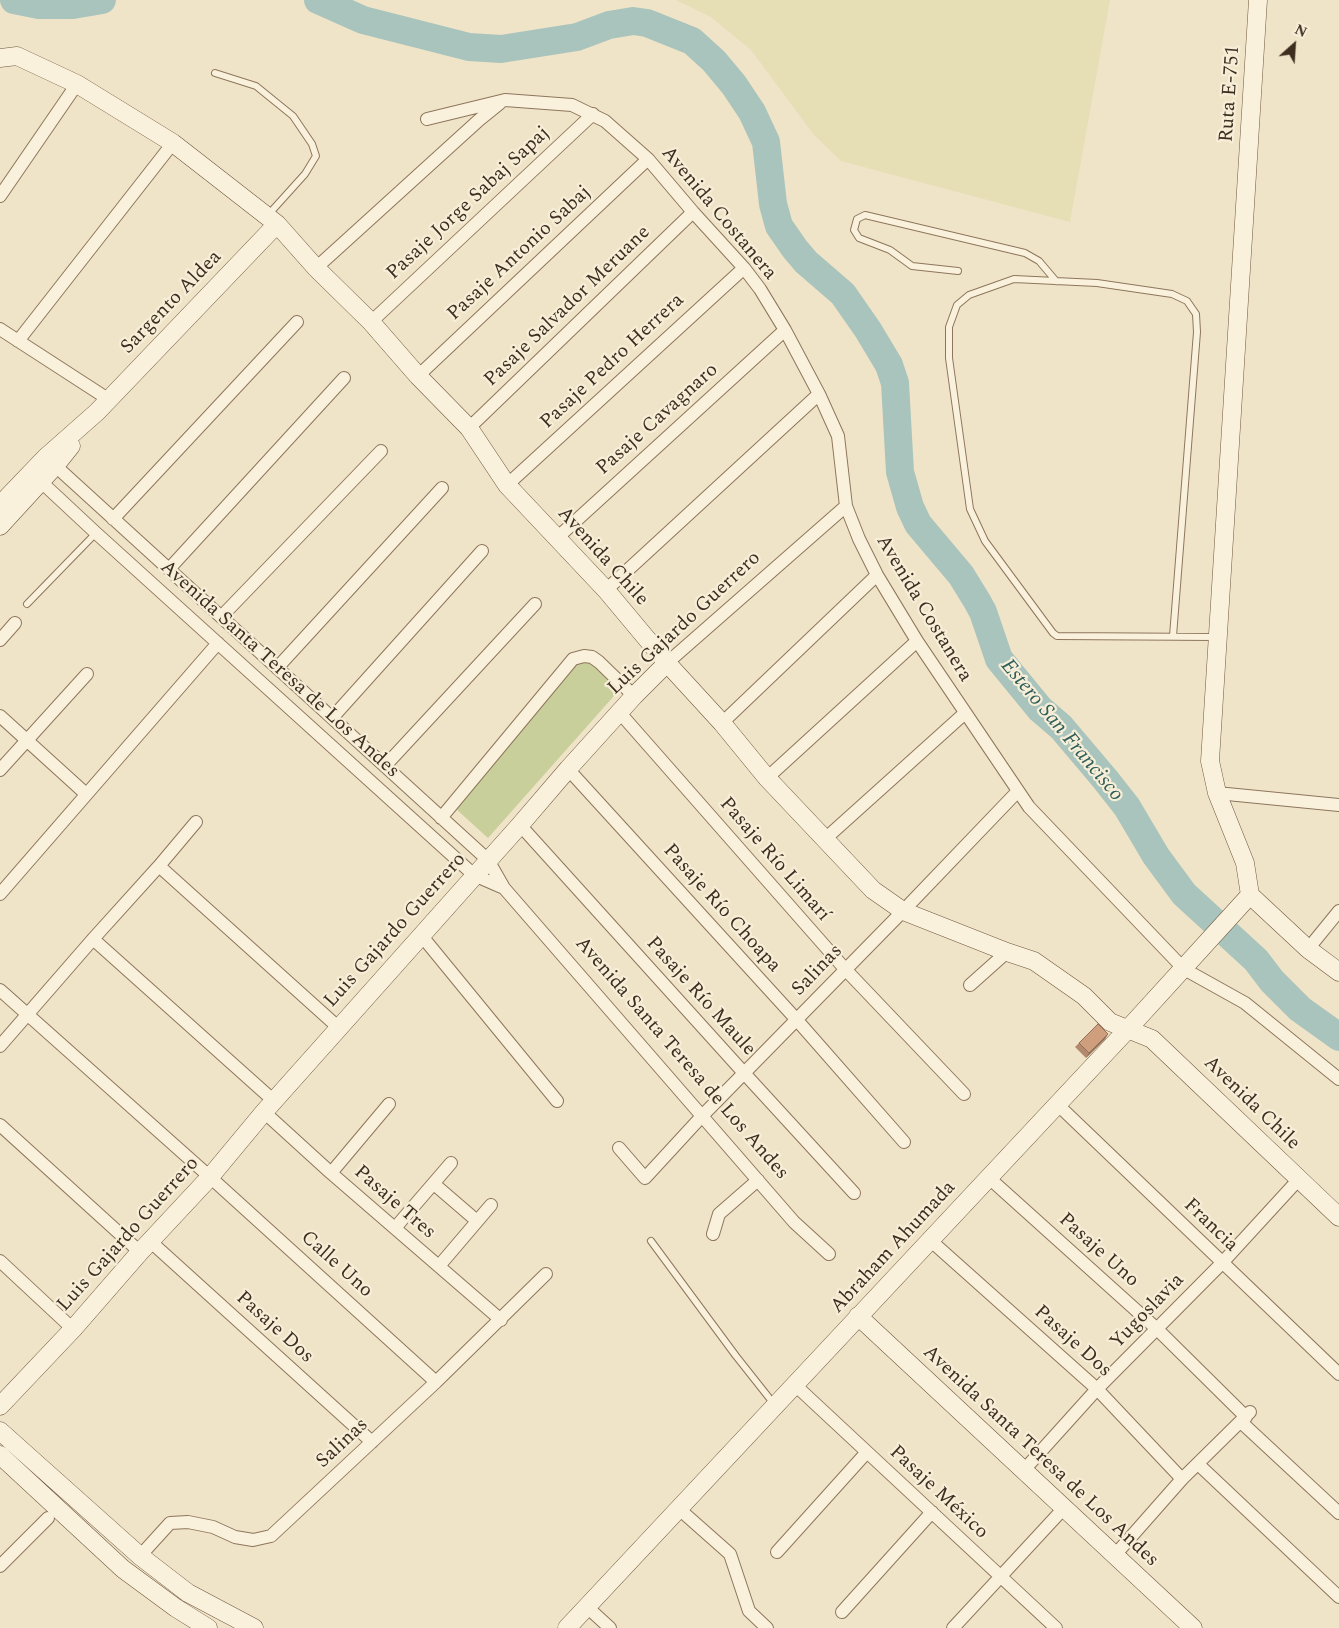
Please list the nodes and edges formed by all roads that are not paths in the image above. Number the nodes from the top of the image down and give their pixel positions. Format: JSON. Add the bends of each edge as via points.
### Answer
{"nodes":[{"id":1,"x":1258,"y":0,"type":"edge"},
{"id":2,"x":0,"y":58,"type":"edge"},
{"id":3,"x":215,"y":73,"type":"dead end"},
{"id":4,"x":77,"y":84,"type":"junction"},
{"id":5,"x":505,"y":100,"type":"junction"},
{"id":6,"x":593,"y":114,"type":"junction"},
{"id":7,"x":427,"y":119,"type":"dead end"},
{"id":8,"x":173,"y":143,"type":"junction"},
{"id":9,"x":648,"y":159,"type":"junction"},
{"id":10,"x":0,"y":196,"type":"edge"},
{"id":11,"x":693,"y":212,"type":"junction"},
{"id":12,"x":273,"y":220,"type":"junction"},
{"id":13,"x":316,"y":268,"type":"junction"},
{"id":14,"x":744,"y":268,"type":"junction"},
{"id":15,"x":958,"y":271,"type":"dead end"},
{"id":16,"x":1056,"y":281,"type":"junction"},
{"id":17,"x":297,"y":322,"type":"dead end"},
{"id":18,"x":371,"y":322,"type":"junction"},
{"id":19,"x":0,"y":329,"type":"edge"},
{"id":20,"x":784,"y":330,"type":"junction"},
{"id":21,"x":18,"y":341,"type":"junction"},
{"id":22,"x":418,"y":376,"type":"junction"},
{"id":23,"x":344,"y":378,"type":"dead end"},
{"id":24,"x":819,"y":394,"type":"junction"},
{"id":25,"x":102,"y":406,"type":"junction"},
{"id":26,"x":469,"y":428,"type":"junction"},
{"id":27,"x":381,"y":451,"type":"dead end"},
{"id":28,"x":51,"y":461,"type":"junction"},
{"id":29,"x":36,"y":477,"type":"junction"},
{"id":30,"x":508,"y":485,"type":"junction"},
{"id":31,"x":442,"y":488,"type":"dead end"},
{"id":32,"x":0,"y":505,"type":"edge"},
{"id":33,"x":846,"y":506,"type":"junction"},
{"id":34,"x":113,"y":519,"type":"junction"},
{"id":35,"x":0,"y":526,"type":"edge"},
{"id":36,"x":96,"y":533,"type":"junction"},
{"id":37,"x":557,"y":538,"type":"junction"},
{"id":38,"x":482,"y":550,"type":"dead end"},
{"id":39,"x":169,"y":569,"type":"junction"},
{"id":40,"x":877,"y":575,"type":"junction"},
{"id":41,"x":606,"y":590,"type":"junction"},
{"id":42,"x":27,"y":604,"type":"dead end"},
{"id":43,"x":535,"y":604,"type":"dead end"},
{"id":44,"x":222,"y":617,"type":"junction"},
{"id":45,"x":15,"y":623,"type":"dead end"},
{"id":46,"x":1173,"y":636,"type":"junction"},
{"id":47,"x":1218,"y":637,"type":"junction"},
{"id":48,"x":0,"y":640,"type":"edge"},
{"id":49,"x":917,"y":641,"type":"junction"},
{"id":50,"x":218,"y":643,"type":"junction"},
{"id":51,"x":668,"y":663,"type":"junction"},
{"id":52,"x":277,"y":668,"type":"junction"},
{"id":53,"x":86,"y":674,"type":"dead end"},
{"id":54,"x":634,"y":696,"type":"junction"},
{"id":55,"x":620,"y":713,"type":"junction"},
{"id":56,"x":965,"y":713,"type":"junction"},
{"id":57,"x":0,"y":716,"type":"edge"},
{"id":58,"x":332,"y":718,"type":"junction"},
{"id":59,"x":722,"y":723,"type":"junction"},
{"id":60,"x":27,"y":740,"type":"junction"},
{"id":61,"x":385,"y":766,"type":"junction"},
{"id":62,"x":568,"y":769,"type":"junction"},
{"id":63,"x":0,"y":770,"type":"edge"},
{"id":64,"x":767,"y":778,"type":"junction"},
{"id":65,"x":1018,"y":791,"type":"junction"},
{"id":66,"x":1217,"y":792,"type":"junction"},
{"id":67,"x":86,"y":794,"type":"junction"},
{"id":68,"x":1339,"y":805,"type":"edge"},
{"id":69,"x":441,"y":818,"type":"junction"},
{"id":70,"x":196,"y":822,"type":"dead end"},
{"id":71,"x":520,"y":825,"type":"junction"},
{"id":72,"x":825,"y":839,"type":"junction"},
{"id":73,"x":488,"y":860,"type":"junction"},
{"id":74,"x":159,"y":866,"type":"junction"},
{"id":75,"x":474,"y":875,"type":"junction"},
{"id":76,"x":504,"y":888,"type":"junction"},
{"id":77,"x":0,"y":894,"type":"edge"},
{"id":78,"x":1244,"y":902,"type":"junction"},
{"id":79,"x":903,"y":911,"type":"junction"},
{"id":80,"x":1339,"y":911,"type":"edge"},
{"id":81,"x":421,"y":935,"type":"junction"},
{"id":82,"x":93,"y":939,"type":"junction"},
{"id":83,"x":1308,"y":949,"type":"junction"},
{"id":84,"x":1007,"y":952,"type":"junction"},
{"id":85,"x":845,"y":969,"type":"junction"},
{"id":86,"x":1184,"y":969,"type":"junction"},
{"id":87,"x":1339,"y":972,"type":"edge"},
{"id":88,"x":970,"y":985,"type":"dead end"},
{"id":89,"x":0,"y":990,"type":"edge"},
{"id":90,"x":28,"y":1015,"type":"junction"},
{"id":91,"x":796,"y":1019,"type":"junction"},
{"id":92,"x":339,"y":1028,"type":"junction"},
{"id":93,"x":1128,"y":1029,"type":"junction"},
{"id":94,"x":0,"y":1046,"type":"edge"},
{"id":95,"x":744,"y":1073,"type":"junction"},
{"id":96,"x":1339,"y":1079,"type":"edge"},
{"id":97,"x":964,"y":1094,"type":"dead end"},
{"id":98,"x":557,"y":1101,"type":"dead end"},
{"id":99,"x":389,"y":1104,"type":"dead end"},
{"id":100,"x":1057,"y":1104,"type":"junction"},
{"id":101,"x":269,"y":1106,"type":"junction"},
{"id":102,"x":703,"y":1116,"type":"junction"},
{"id":103,"x":0,"y":1125,"type":"edge"},
{"id":104,"x":904,"y":1142,"type":"dead end"},
{"id":105,"x":620,"y":1148,"type":"dead end"},
{"id":106,"x":451,"y":1163,"type":"dead end"},
{"id":107,"x":331,"y":1173,"type":"junction"},
{"id":108,"x":210,"y":1177,"type":"junction"},
{"id":109,"x":988,"y":1178,"type":"junction"},
{"id":110,"x":758,"y":1180,"type":"junction"},
{"id":111,"x":1299,"y":1180,"type":"junction"},
{"id":112,"x":434,"y":1184,"type":"junction"},
{"id":113,"x":854,"y":1193,"type":"dead end"},
{"id":114,"x":491,"y":1205,"type":"dead end"},
{"id":115,"x":1336,"y":1208,"type":"edge"},
{"id":116,"x":477,"y":1220,"type":"junction"},
{"id":117,"x":395,"y":1228,"type":"junction"},
{"id":118,"x":713,"y":1234,"type":"dead end"},
{"id":119,"x":930,"y":1240,"type":"junction"},
{"id":120,"x":651,"y":1241,"type":"dead end"},
{"id":121,"x":145,"y":1247,"type":"junction"},
{"id":122,"x":829,"y":1254,"type":"dead end"},
{"id":123,"x":0,"y":1261,"type":"edge"},
{"id":124,"x":1222,"y":1263,"type":"junction"},
{"id":125,"x":439,"y":1266,"type":"junction"},
{"id":126,"x":546,"y":1274,"type":"dead end"},
{"id":127,"x":858,"y":1316,"type":"junction"},
{"id":128,"x":501,"y":1320,"type":"junction"},
{"id":129,"x":73,"y":1329,"type":"junction"},
{"id":130,"x":1157,"y":1329,"type":"junction"},
{"id":131,"x":1339,"y":1374,"type":"edge"},
{"id":132,"x":436,"y":1382,"type":"junction"},
{"id":133,"x":794,"y":1384,"type":"junction"},
{"id":134,"x":1097,"y":1389,"type":"junction"},
{"id":135,"x":775,"y":1405,"type":"junction"},
{"id":136,"x":0,"y":1406,"type":"edge"},
{"id":137,"x":1245,"y":1417,"type":"junction"},
{"id":138,"x":0,"y":1431,"type":"edge"},
{"id":139,"x":372,"y":1442,"type":"junction"},
{"id":140,"x":867,"y":1452,"type":"junction"},
{"id":141,"x":0,"y":1456,"type":"edge"},
{"id":142,"x":1198,"y":1464,"type":"junction"},
{"id":143,"x":1024,"y":1470,"type":"junction"},
{"id":144,"x":1182,"y":1479,"type":"junction"},
{"id":145,"x":678,"y":1508,"type":"junction"},
{"id":146,"x":1064,"y":1508,"type":"junction"},
{"id":147,"x":932,"y":1512,"type":"junction"},
{"id":148,"x":1339,"y":1513,"type":"edge"},
{"id":149,"x":48,"y":1518,"type":"dead end"},
{"id":150,"x":777,"y":1552,"type":"dead end"},
{"id":151,"x":1115,"y":1555,"type":"junction"},
{"id":152,"x":140,"y":1556,"type":"junction"},
{"id":153,"x":0,"y":1566,"type":"edge"},
{"id":154,"x":1000,"y":1577,"type":"junction"},
{"id":155,"x":1339,"y":1597,"type":"edge"},
{"id":156,"x":586,"y":1606,"type":"junction"},
{"id":157,"x":842,"y":1612,"type":"dead end"},
{"id":158,"x":208,"y":1628,"type":"edge"},
{"id":159,"x":254,"y":1628,"type":"edge"},
{"id":160,"x":567,"y":1628,"type":"edge"},
{"id":161,"x":610,"y":1628,"type":"edge"},
{"id":162,"x":767,"y":1628,"type":"edge"},
{"id":163,"x":954,"y":1628,"type":"edge"},
{"id":164,"x":1056,"y":1628,"type":"edge"},
{"id":165,"x":1193,"y":1628,"type":"edge"}],
"edges":[{"from":1,"to":47,"type":"street","name":"Ruta E-751"},
{"from":2,"to":4,"type":"street","name":"Avenida Chile","via":[[17,56]]},
{"from":3,"to":12,"type":"lane","via":[[256,86],[293,116],[312,144],[316,156]]},
{"from":4,"to":8,"type":"street","name":"Avenida Chile"},
{"from":4,"to":10,"type":"street"},
{"from":5,"to":6,"type":"street","name":"Avenida Costanera","via":[[572,105]]},
{"from":5,"to":7,"type":"street","name":"Avenida Costanera"},
{"from":5,"to":13,"type":"street"},
{"from":6,"to":9,"type":"street","name":"Avenida Costanera"},
{"from":6,"to":18,"type":"street","name":"Pasaje Jorge Sabaj Sapaj"},
{"from":8,"to":12,"type":"street","name":"Avenida Chile"},
{"from":8,"to":21,"type":"street"},
{"from":9,"to":11,"type":"street","name":"Avenida Costanera"},
{"from":9,"to":22,"type":"street","name":"Pasaje Antonio Sabaj"},
{"from":11,"to":14,"type":"street","name":"Avenida Costanera"},
{"from":11,"to":26,"type":"street","name":"Pasaje Salvador Meruane"},
{"from":12,"to":13,"type":"street","name":"Avenida Chile"},
{"from":12,"to":25,"type":"street","name":"Sargento Aldea"},
{"from":13,"to":18,"type":"street","name":"Avenida Chile"},
{"from":14,"to":20,"type":"street","name":"Avenida Costanera"},
{"from":14,"to":30,"type":"street","name":"Pasaje Pedro Herrera"},
{"from":15,"to":16,"type":"lane","via":[[912,266],[890,250],[859,238],[854,230],[857,219],[865,215],[1025,253],[1039,260]]},
{"from":16,"to":46,"type":"lane","via":[[1097,283],[1172,294],[1187,301],[1196,314]]},
{"from":16,"to":46,"type":"lane","via":[[1014,280],[970,295],[958,305],[949,327],[949,358],[970,509],[985,541],[1057,636]]},
{"from":17,"to":34,"type":"street"},
{"from":18,"to":22,"type":"street","name":"Avenida Chile"},
{"from":19,"to":21,"type":"street"},
{"from":20,"to":24,"type":"street","name":"Avenida Costanera"},
{"from":20,"to":37,"type":"street","name":"Pasaje Cavagnaro"},
{"from":21,"to":25,"type":"street"},
{"from":22,"to":26,"type":"street","name":"Avenida Chile"},
{"from":23,"to":39,"type":"street"},
{"from":24,"to":33,"type":"street","name":"Avenida Costanera","via":[[838,436]]},
{"from":24,"to":41,"type":"street"},
{"from":25,"to":28,"type":"street","name":"Sargento Aldea"},
{"from":26,"to":30,"type":"street","name":"Avenida Chile"},
{"from":27,"to":44,"type":"street"},
{"from":28,"to":29,"type":"street","name":"Sargento Aldea"},
{"from":28,"to":34,"type":"street","name":"Avenida Santa Teresa de Los Andes"},
{"from":29,"to":32,"type":"street","name":"Sargento Aldea"},
{"from":29,"to":35,"type":"street","name":"Sargento Aldea"},
{"from":29,"to":36,"type":"street","name":"Avenida Santa Teresa de Los Andes"},
{"from":30,"to":37,"type":"street","name":"Avenida Chile"},
{"from":31,"to":52,"type":"street"},
{"from":33,"to":40,"type":"street","name":"Avenida Costanera"},
{"from":33,"to":51,"type":"street","name":"Luis Gajardo Guerrero"},
{"from":34,"to":39,"type":"street","name":"Avenida Santa Teresa de Los Andes"},
{"from":36,"to":42,"type":"lane"},
{"from":36,"to":50,"type":"street","name":"Avenida Santa Teresa de Los Andes"},
{"from":37,"to":41,"type":"street","name":"Avenida Chile"},
{"from":38,"to":58,"type":"street"},
{"from":39,"to":44,"type":"street","name":"Avenida Santa Teresa de Los Andes"},
{"from":40,"to":49,"type":"street","name":"Avenida Costanera"},
{"from":40,"to":59,"type":"street"},
{"from":41,"to":51,"type":"street","name":"Avenida Chile"},
{"from":43,"to":61,"type":"street"},
{"from":44,"to":52,"type":"street","name":"Avenida Santa Teresa de Los Andes"},
{"from":45,"to":48,"type":"street"},
{"from":46,"to":47,"type":"lane"},
{"from":47,"to":66,"type":"street","name":"Ruta E-751","via":[[1210,761]]},
{"from":49,"to":56,"type":"street","name":"Avenida Costanera"},
{"from":49,"to":64,"type":"street"},
{"from":50,"to":67,"type":"street"},
{"from":50,"to":75,"type":"street","name":"Avenida Santa Teresa de Los Andes"},
{"from":51,"to":54,"type":"street","name":"Luis Gajardo Guerrero"},
{"from":51,"to":59,"type":"street","name":"Avenida Chile"},
{"from":52,"to":58,"type":"street","name":"Avenida Santa Teresa de Los Andes"},
{"from":53,"to":60,"type":"street"},
{"from":54,"to":55,"type":"street","name":"Luis Gajardo Guerrero"},
{"from":54,"to":69,"type":"street","via":[[592,657],[573,659]]},
{"from":55,"to":62,"type":"street","name":"Luis Gajardo Guerrero"},
{"from":55,"to":85,"type":"street","name":"Pasaje Río Limarí"},
{"from":56,"to":65,"type":"street","name":"Avenida Costanera"},
{"from":56,"to":72,"type":"street"},
{"from":57,"to":60,"type":"street"},
{"from":58,"to":61,"type":"street","name":"Avenida Santa Teresa de Los Andes"},
{"from":59,"to":64,"type":"street","name":"Avenida Chile"},
{"from":60,"to":63,"type":"street"},
{"from":60,"to":67,"type":"street"},
{"from":61,"to":69,"type":"street","name":"Avenida Santa Teresa de Los Andes"},
{"from":62,"to":71,"type":"street","name":"Luis Gajardo Guerrero"},
{"from":62,"to":91,"type":"street","name":"Pasaje Río Choapa"},
{"from":64,"to":72,"type":"street","name":"Avenida Chile"},
{"from":65,"to":79,"type":"street","name":"Salinas"},
{"from":65,"to":86,"type":"street","name":"Avenida Costanera","via":[[1029,807]]},
{"from":66,"to":68,"type":"street"},
{"from":66,"to":78,"type":"street","name":"Ruta E-751","via":[[1245,863]]},
{"from":67,"to":77,"type":"street"},
{"from":69,"to":73,"type":"street","name":"Avenida Santa Teresa de Los Andes"},
{"from":70,"to":74,"type":"street"},
{"from":71,"to":73,"type":"street","name":"Luis Gajardo Guerrero"},
{"from":71,"to":95,"type":"street","name":"Pasaje Río Maule"},
{"from":72,"to":79,"type":"street","name":"Avenida Chile","via":[[873,890]]},
{"from":73,"to":75,"type":"street","name":"Luis Gajardo Guerrero"},
{"from":73,"to":76,"type":"street","name":"Avenida Santa Teresa de Los Andes"},
{"from":74,"to":82,"type":"street"},
{"from":74,"to":92,"type":"street"},
{"from":75,"to":76,"type":"street","name":"Avenida Santa Teresa de Los Andes"},
{"from":75,"to":81,"type":"street","name":"Luis Gajardo Guerrero"},
{"from":76,"to":102,"type":"street","name":"Avenida Santa Teresa de Los Andes"},
{"from":78,"to":83,"type":"street"},
{"from":78,"to":86,"type":"street","name":"Abraham Ahumada"},
{"from":79,"to":84,"type":"street","name":"Avenida Chile"},
{"from":79,"to":85,"type":"street","name":"Salinas"},
{"from":80,"to":83,"type":"street"},
{"from":81,"to":92,"type":"street","name":"Luis Gajardo Guerrero"},
{"from":81,"to":98,"type":"street"},
{"from":82,"to":90,"type":"street"},
{"from":82,"to":101,"type":"street","name":"Pasaje Tres"},
{"from":83,"to":87,"type":"street"},
{"from":84,"to":88,"type":"street"},
{"from":84,"to":93,"type":"street","name":"Avenida Chile","via":[[1034,961],[1084,996],[1110,1022]]},
{"from":85,"to":91,"type":"street","name":"Salinas"},
{"from":85,"to":97,"type":"street","name":"Pasaje Río Limarí"},
{"from":86,"to":93,"type":"street","name":"Abraham Ahumada"},
{"from":86,"to":96,"type":"street","name":"Avenida Costanera","via":[[1245,1003]]},
{"from":89,"to":90,"type":"street","name":"Calle Uno"},
{"from":90,"to":94,"type":"street"},
{"from":90,"to":108,"type":"street","name":"Calle Uno"},
{"from":91,"to":95,"type":"street","name":"Salinas"},
{"from":91,"to":104,"type":"street","name":"Pasaje Río Choapa"},
{"from":92,"to":101,"type":"street","name":"Luis Gajardo Guerrero"},
{"from":93,"to":100,"type":"street","name":"Abraham Ahumada"},
{"from":93,"to":111,"type":"street","name":"Avenida Chile","via":[[1152,1038]]},
{"from":95,"to":102,"type":"street","name":"Salinas"},
{"from":95,"to":113,"type":"street","name":"Pasaje Río Maule"},
{"from":99,"to":107,"type":"street"},
{"from":100,"to":109,"type":"street","name":"Abraham Ahumada"},
{"from":100,"to":124,"type":"street","name":"Francia"},
{"from":101,"to":107,"type":"street","name":"Pasaje Tres"},
{"from":101,"to":108,"type":"street","name":"Luis Gajardo Guerrero"},
{"from":102,"to":105,"type":"street","name":"Salinas","via":[[645,1178]]},
{"from":102,"to":110,"type":"street","name":"Avenida Santa Teresa de Los Andes"},
{"from":103,"to":121,"type":"street","name":"Pasaje Dos"},
{"from":106,"to":112,"type":"street"},
{"from":107,"to":117,"type":"street","name":"Pasaje Tres"},
{"from":108,"to":121,"type":"street","name":"Luis Gajardo Guerrero"},
{"from":108,"to":132,"type":"street","name":"Calle Uno"},
{"from":109,"to":119,"type":"street","name":"Abraham Ahumada"},
{"from":109,"to":130,"type":"street","name":"Pasaje Uno"},
{"from":110,"to":118,"type":"street","via":[[719,1214]]},
{"from":110,"to":122,"type":"street","name":"Avenida Santa Teresa de Los Andes","via":[[794,1222]]},
{"from":111,"to":115,"type":"street","name":"Avenida Chile"},
{"from":111,"to":124,"type":"street","name":"Yugoslavia"},
{"from":112,"to":116,"type":"street"},
{"from":112,"to":117,"type":"street"},
{"from":114,"to":116,"type":"street"},
{"from":116,"to":125,"type":"street"},
{"from":117,"to":125,"type":"street","name":"Pasaje Tres"},
{"from":119,"to":127,"type":"street","name":"Abraham Ahumada"},
{"from":119,"to":134,"type":"street","name":"Pasaje Dos"},
{"from":120,"to":135,"type":"lane"},
{"from":121,"to":129,"type":"street","name":"Luis Gajardo Guerrero"},
{"from":121,"to":139,"type":"street","name":"Pasaje Dos"},
{"from":123,"to":129,"type":"street"},
{"from":124,"to":130,"type":"street","name":"Yugoslavia"},
{"from":124,"to":131,"type":"street","name":"Francia"},
{"from":125,"to":128,"type":"street","name":"Pasaje Tres"},
{"from":126,"to":128,"type":"street","name":"Salinas"},
{"from":127,"to":133,"type":"street","name":"Abraham Ahumada"},
{"from":127,"to":143,"type":"street","name":"Avenida Santa Teresa de Los Andes"},
{"from":128,"to":132,"type":"street","name":"Salinas"},
{"from":129,"to":136,"type":"street","name":"Luis Gajardo Guerrero"},
{"from":130,"to":134,"type":"street","name":"Yugoslavia"},
{"from":130,"to":137,"type":"street","name":"Pasaje Uno"},
{"from":132,"to":139,"type":"street","name":"Salinas"},
{"from":133,"to":135,"type":"street","name":"Abraham Ahumada"},
{"from":133,"to":140,"type":"street","name":"Pasaje México"},
{"from":134,"to":143,"type":"street","name":"Yugoslavia"},
{"from":134,"to":144,"type":"street","name":"Pasaje Dos"},
{"from":135,"to":145,"type":"street","name":"Abraham Ahumada"},
{"from":137,"to":142,"type":"street"},
{"from":137,"to":148,"type":"street","name":"Pasaje Uno"},
{"from":138,"to":152,"type":"street"},
{"from":139,"to":152,"type":"street","name":"Salinas","via":[[271,1536],[254,1540],[213,1527],[188,1522],[170,1523]]},
{"from":140,"to":147,"type":"street","name":"Pasaje México"},
{"from":140,"to":150,"type":"street"},
{"from":141,"to":158,"type":"street","via":[[123,1569]]},
{"from":142,"to":144,"type":"street"},
{"from":142,"to":155,"type":"street"},
{"from":143,"to":146,"type":"street","name":"Avenida Santa Teresa de Los Andes"},
{"from":144,"to":151,"type":"street"},
{"from":145,"to":156,"type":"street","name":"Abraham Ahumada"},
{"from":145,"to":162,"type":"street","via":[[730,1554],[749,1611]]},
{"from":146,"to":151,"type":"street","name":"Avenida Santa Teresa de Los Andes"},
{"from":146,"to":154,"type":"street"},
{"from":147,"to":154,"type":"street","name":"Pasaje México"},
{"from":147,"to":157,"type":"street"},
{"from":149,"to":153,"type":"street"},
{"from":151,"to":165,"type":"street","name":"Avenida Santa Teresa de Los Andes"},
{"from":152,"to":159,"type":"street","via":[[188,1593]]},
{"from":154,"to":163,"type":"street"},
{"from":154,"to":164,"type":"street","name":"Pasaje México"},
{"from":156,"to":160,"type":"street","name":"Abraham Ahumada"},
{"from":156,"to":161,"type":"street"}]}
